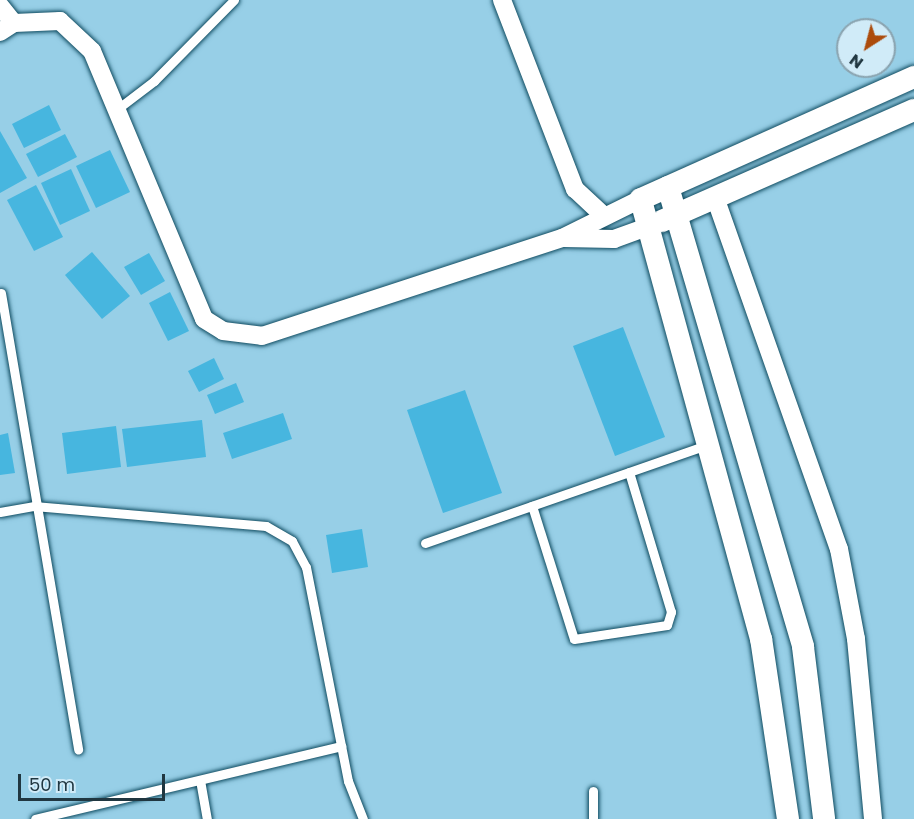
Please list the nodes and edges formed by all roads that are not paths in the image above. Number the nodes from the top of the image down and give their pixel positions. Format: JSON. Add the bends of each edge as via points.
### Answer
{"nodes":[{"id":1,"x":234,"y":0,"type":"edge"},
{"id":2,"x":502,"y":0,"type":"edge"},
{"id":3,"x":0,"y":6,"type":"edge"},
{"id":4,"x":7,"y":28,"type":"edge"},
{"id":5,"x":914,"y":77,"type":"edge"},
{"id":6,"x":116,"y":110,"type":"junction"},
{"id":7,"x":914,"y":110,"type":"edge"},
{"id":8,"x":668,"y":188,"type":"junction"},
{"id":9,"x":641,"y":199,"type":"junction"},
{"id":10,"x":716,"y":200,"type":"junction"},
{"id":11,"x":603,"y":215,"type":"junction"},
{"id":12,"x":676,"y":215,"type":"junction"},
{"id":13,"x":650,"y":226,"type":"junction"},
{"id":14,"x":562,"y":238,"type":"junction"},
{"id":15,"x":1,"y":293,"type":"edge"},
{"id":16,"x":710,"y":444,"type":"junction"},
{"id":17,"x":629,"y":472,"type":"junction"},
{"id":18,"x":34,"y":506,"type":"junction"},
{"id":19,"x":532,"y":506,"type":"junction"},
{"id":20,"x":0,"y":512,"type":"edge"},
{"id":21,"x":425,"y":543,"type":"dead end"},
{"id":22,"x":341,"y":746,"type":"junction"},
{"id":23,"x":78,"y":750,"type":"dead end"},
{"id":24,"x":200,"y":780,"type":"junction"},
{"id":25,"x":593,"y":791,"type":"dead end"},
{"id":26,"x":35,"y":819,"type":"edge"},
{"id":27,"x":207,"y":819,"type":"edge"},
{"id":28,"x":363,"y":819,"type":"edge"},
{"id":29,"x":593,"y":819,"type":"edge"},
{"id":30,"x":788,"y":819,"type":"edge"},
{"id":31,"x":824,"y":819,"type":"edge"},
{"id":32,"x":873,"y":819,"type":"edge"}],
"edges":[{"from":1,"to":6,"type":"lane","via":[[154,81]]},
{"from":2,"to":11,"type":"street","via":[[575,189]]},
{"from":3,"to":4,"type":"street"},
{"from":4,"to":6,"type":"street","via":[[60,21],[77,33],[92,51]]},
{"from":5,"to":8,"type":"street"},
{"from":6,"to":14,"type":"street","via":[[204,319],[223,331],[262,336]]},
{"from":7,"to":10,"type":"street"},
{"from":8,"to":9,"type":"street"},
{"from":8,"to":12,"type":"street"},
{"from":9,"to":11,"type":"street"},
{"from":9,"to":13,"type":"street"},
{"from":10,"to":12,"type":"street"},
{"from":10,"to":32,"type":"street","via":[[839,549],[856,639]]},
{"from":11,"to":14,"type":"street"},
{"from":12,"to":13,"type":"street"},
{"from":12,"to":31,"type":"street","via":[[803,647]]},
{"from":13,"to":14,"type":"street","via":[[614,239]]},
{"from":13,"to":16,"type":"street"},
{"from":15,"to":18,"type":"lane"},
{"from":16,"to":17,"type":"lane"},
{"from":16,"to":30,"type":"street","via":[[760,639]]},
{"from":17,"to":19,"type":"lane"},
{"from":17,"to":19,"type":"lane","via":[[671,612],[667,625],[574,639]]},
{"from":18,"to":20,"type":"lane"},
{"from":18,"to":22,"type":"lane","via":[[266,526],[292,541],[306,567]]},
{"from":18,"to":23,"type":"lane"},
{"from":19,"to":21,"type":"lane"},
{"from":22,"to":24,"type":"lane"},
{"from":22,"to":28,"type":"lane"},
{"from":24,"to":26,"type":"lane"},
{"from":24,"to":27,"type":"lane"},
{"from":25,"to":29,"type":"lane"}]}
